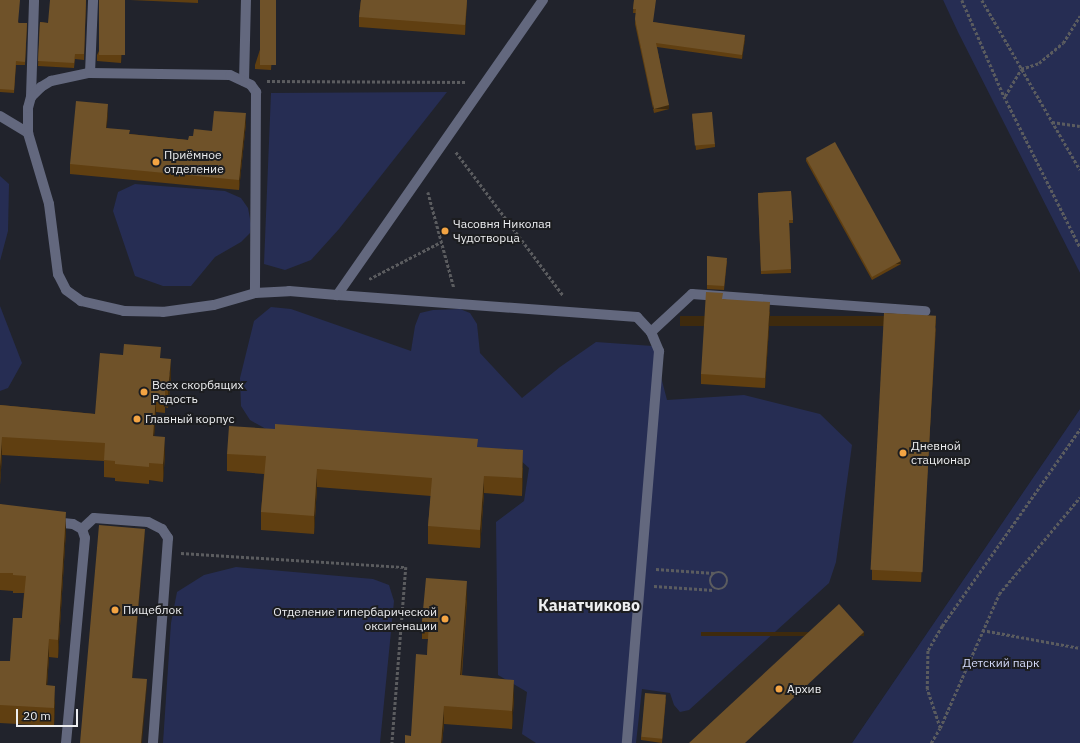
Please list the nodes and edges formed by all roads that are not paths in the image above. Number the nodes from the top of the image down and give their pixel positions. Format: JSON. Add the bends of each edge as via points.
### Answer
{"nodes":[{"id":1,"x":34,"y":0,"type":"edge"},
{"id":2,"x":93,"y":0,"type":"edge"},
{"id":3,"x":246,"y":0,"type":"edge"},
{"id":4,"x":543,"y":0,"type":"edge"},
{"id":5,"x":90,"y":73,"type":"junction"},
{"id":6,"x":244,"y":81,"type":"junction"},
{"id":7,"x":31,"y":97,"type":"junction"},
{"id":8,"x":0,"y":116,"type":"edge"},
{"id":9,"x":28,"y":133,"type":"junction"},
{"id":10,"x":256,"y":293,"type":"junction"},
{"id":11,"x":337,"y":295,"type":"junction"},
{"id":12,"x":925,"y":311,"type":"dead end"},
{"id":13,"x":651,"y":332,"type":"junction"},
{"id":14,"x":44,"y":521,"type":"edge"},
{"id":15,"x":82,"y":529,"type":"junction"},
{"id":16,"x":66,"y":743,"type":"edge"},
{"id":17,"x":153,"y":743,"type":"edge"},
{"id":18,"x":627,"y":743,"type":"edge"}],
"edges":[{"from":1,"to":7,"type":"lane"},
{"from":2,"to":5,"type":"lane"},
{"from":3,"to":6,"type":"lane"},
{"from":4,"to":11,"type":"lane"},
{"from":5,"to":6,"type":"lane","via":[[230,75]]},
{"from":5,"to":7,"type":"lane","via":[[51,81],[40,87]]},
{"from":6,"to":10,"type":"lane","via":[[256,92]]},
{"from":7,"to":9,"type":"lane","via":[[28,108]]},
{"from":8,"to":9,"type":"lane"},
{"from":9,"to":10,"type":"lane","via":[[49,204],[58,274],[66,290],[81,301],[124,311],[163,312],[214,306]]},
{"from":10,"to":11,"type":"lane","via":[[289,291]]},
{"from":11,"to":13,"type":"lane","via":[[637,317]]},
{"from":12,"to":13,"type":"lane","via":[[692,294]]},
{"from":13,"to":18,"type":"lane","via":[[659,351]]},
{"from":14,"to":15,"type":"lane","via":[[73,524]]},
{"from":15,"to":16,"type":"lane","via":[[85,538]]},
{"from":15,"to":17,"type":"lane","via":[[94,518],[148,522],[162,529],[168,538]]}]}
